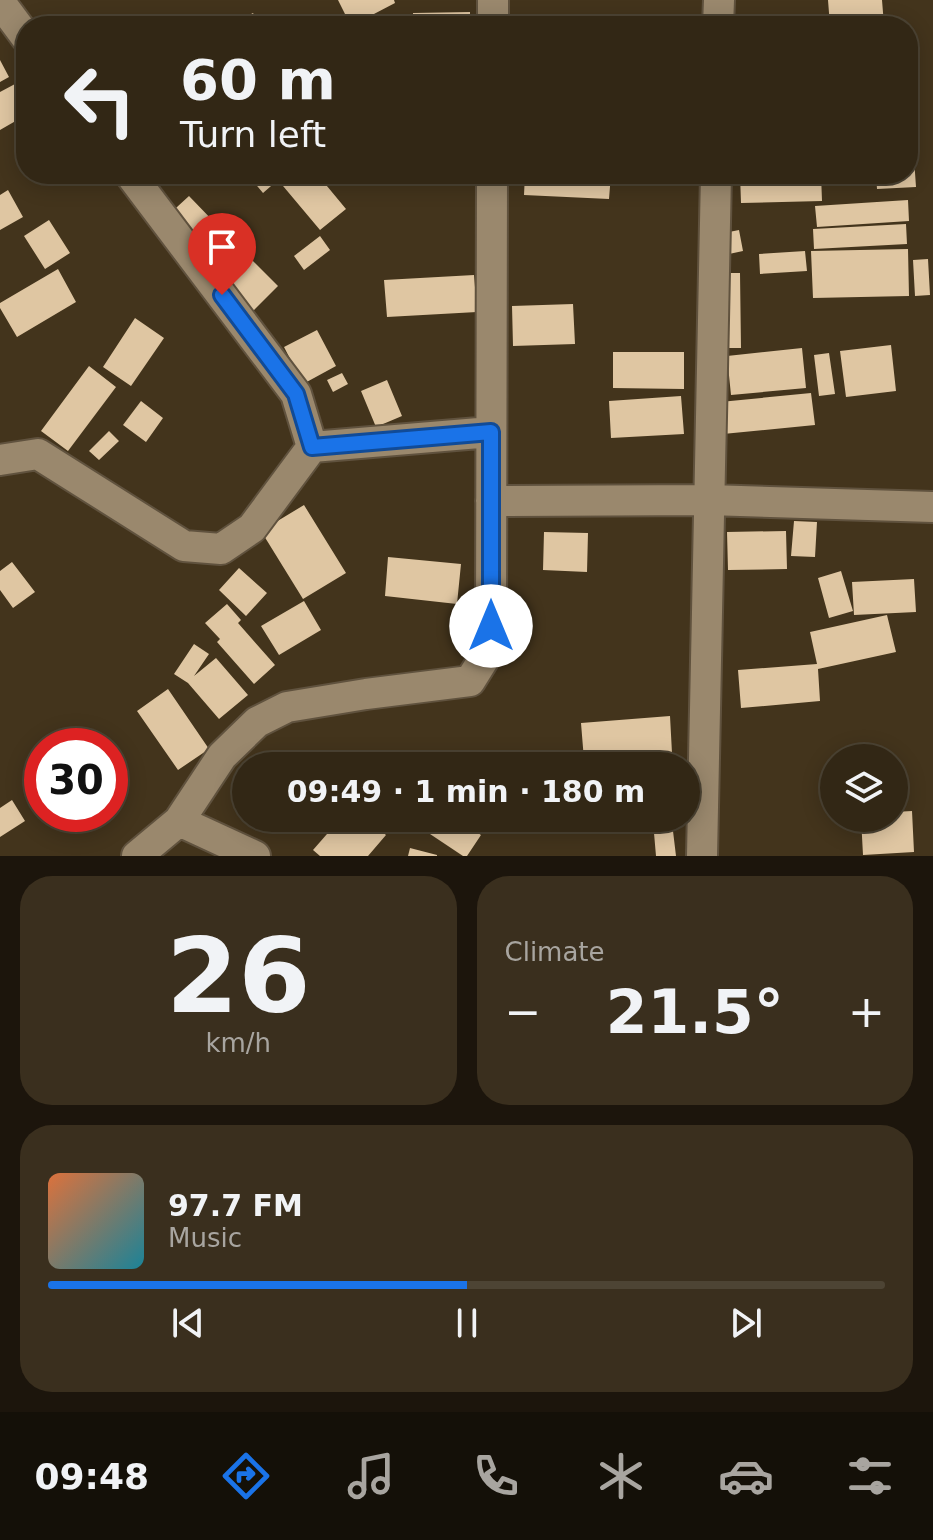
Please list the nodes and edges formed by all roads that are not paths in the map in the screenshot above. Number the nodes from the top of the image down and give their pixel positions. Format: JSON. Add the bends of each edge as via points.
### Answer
{"nodes":[{"id":1,"x":0,"y":2,"type":"edge"},
{"id":2,"x":16,"y":24,"type":"edge"},
{"id":3,"x":138,"y":184,"type":"edge"},
{"id":4,"x":492,"y":184,"type":"edge"},
{"id":5,"x":716,"y":184,"type":"edge"},
{"id":6,"x":491,"y":432,"type":"junction"},
{"id":7,"x":312,"y":447,"type":"junction"},
{"id":8,"x":0,"y":460,"type":"edge"},
{"id":9,"x":709,"y":500,"type":"junction"},
{"id":10,"x":491,"y":501,"type":"junction"},
{"id":11,"x":933,"y":507,"type":"edge"},
{"id":12,"x":179,"y":821,"type":"junction"},
{"id":13,"x":137,"y":856,"type":"edge"},
{"id":14,"x":255,"y":856,"type":"edge"},
{"id":15,"x":702,"y":856,"type":"edge"}],
"edges":[{"from":1,"to":2,"type":"street"},
{"from":3,"to":7,"type":"street","via":[[296,394]]},
{"from":4,"to":6,"type":"street"},
{"from":5,"to":9,"type":"street"},
{"from":6,"to":7,"type":"street"},
{"from":6,"to":10,"type":"street"},
{"from":7,"to":8,"type":"street","via":[[252,528],[221,549],[184,546],[38,454]]},
{"from":9,"to":10,"type":"street"},
{"from":9,"to":11,"type":"street"},
{"from":9,"to":15,"type":"street"},
{"from":10,"to":12,"type":"street","via":[[491,626],[485,657],[470,681],[287,707],[257,722],[222,756]]},
{"from":12,"to":13,"type":"street"},
{"from":12,"to":14,"type":"street"}]}
